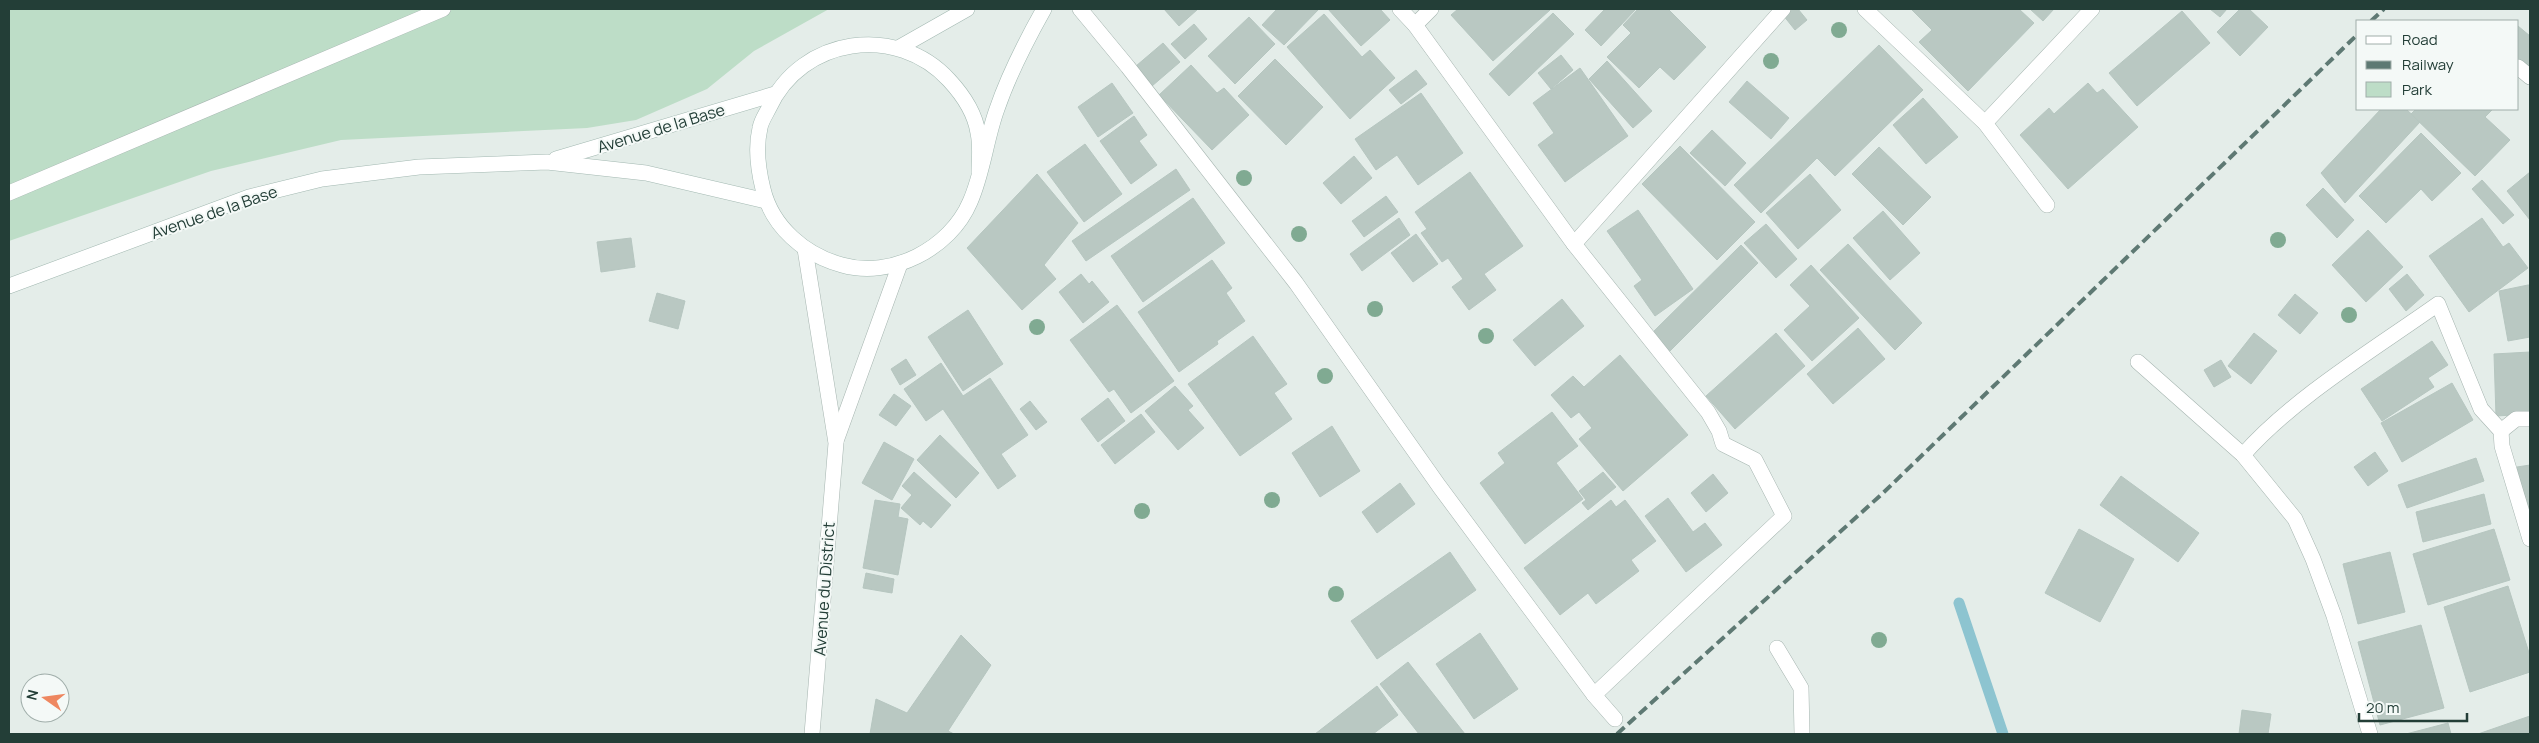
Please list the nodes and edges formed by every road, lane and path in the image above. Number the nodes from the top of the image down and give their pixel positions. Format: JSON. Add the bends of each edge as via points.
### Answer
{"nodes":[{"id":1,"x":443,"y":9,"type":"edge"},
{"id":2,"x":967,"y":9,"type":"edge"},
{"id":3,"x":1044,"y":9,"type":"edge"},
{"id":4,"x":1080,"y":9,"type":"edge"},
{"id":5,"x":1400,"y":9,"type":"edge"},
{"id":6,"x":1431,"y":9,"type":"edge"},
{"id":7,"x":1783,"y":9,"type":"edge"},
{"id":8,"x":1865,"y":9,"type":"edge"},
{"id":9,"x":2092,"y":9,"type":"edge"},
{"id":10,"x":1416,"y":25,"type":"junction"},
{"id":11,"x":900,"y":48,"type":"junction"},
{"id":12,"x":2519,"y":68,"type":"edge"},
{"id":13,"x":2530,"y":77,"type":"edge"},
{"id":14,"x":775,"y":94,"type":"junction"},
{"id":15,"x":1985,"y":123,"type":"junction"},
{"id":16,"x":547,"y":162,"type":"junction"},
{"id":17,"x":979,"y":173,"type":"junction"},
{"id":18,"x":9,"y":193,"type":"edge"},
{"id":19,"x":766,"y":200,"type":"junction"},
{"id":20,"x":2047,"y":205,"type":"dead end"},
{"id":21,"x":1574,"y":244,"type":"junction"},
{"id":22,"x":805,"y":249,"type":"junction"},
{"id":23,"x":900,"y":264,"type":"junction"},
{"id":24,"x":9,"y":286,"type":"edge"},
{"id":25,"x":2138,"y":362,"type":"dead end"},
{"id":26,"x":2530,"y":419,"type":"edge"},
{"id":27,"x":2501,"y":430,"type":"junction"},
{"id":28,"x":836,"y":443,"type":"junction"},
{"id":29,"x":2243,"y":455,"type":"junction"},
{"id":30,"x":2530,"y":539,"type":"edge"},
{"id":31,"x":1777,"y":648,"type":"dead end"},
{"id":32,"x":1594,"y":695,"type":"junction"},
{"id":33,"x":1614,"y":719,"type":"dead end"},
{"id":34,"x":812,"y":734,"type":"edge"},
{"id":35,"x":1802,"y":734,"type":"edge"},
{"id":36,"x":2370,"y":734,"type":"edge"}],
"edges":[{"from":1,"to":18,"type":"street"},
{"from":2,"to":11,"type":"street"},
{"from":3,"to":17,"type":"street","via":[[997,109]]},
{"from":4,"to":32,"type":"street","via":[[1296,283],[1439,486]]},
{"from":5,"to":10,"type":"street"},
{"from":6,"to":10,"type":"street"},
{"from":7,"to":21,"type":"street"},
{"from":8,"to":15,"type":"street"},
{"from":9,"to":15,"type":"street"},
{"from":10,"to":21,"type":"street"},
{"from":11,"to":14,"type":"street","via":[[872,44],[844,46],[817,56],[794,72]]},
{"from":11,"to":17,"type":"street","via":[[936,66],[963,95],[978,132]]},
{"from":12,"to":13,"type":"street"},
{"from":14,"to":16,"type":"street","name":"Avenue de la Base"},
{"from":14,"to":19,"type":"street","via":[[760,128],[757,165]]},
{"from":15,"to":20,"type":"street"},
{"from":16,"to":19,"type":"street","name":"Avenue de la Base","via":[[646,172]]},
{"from":16,"to":24,"type":"street","name":"Avenue de la Base","via":[[419,167],[322,179],[249,197]]},
{"from":17,"to":23,"type":"street","via":[[970,203],[953,230],[928,250]]},
{"from":19,"to":22,"type":"street","via":[[782,228]]},
{"from":21,"to":32,"type":"street","via":[[1708,412],[1722,444],[1755,460],[1784,516]]},
{"from":22,"to":23,"type":"street","via":[[827,261],[851,268]]},
{"from":22,"to":28,"type":"street","name":"Avenue du District"},
{"from":23,"to":28,"type":"street","name":"Avenue du District"},
{"from":25,"to":29,"type":"street"},
{"from":26,"to":27,"type":"street","via":[[2516,419]]},
{"from":27,"to":29,"type":"street","via":[[2481,409],[2438,304],[2306,399]]},
{"from":27,"to":30,"type":"street","via":[[2502,446]]},
{"from":28,"to":34,"type":"street","name":"Avenue du District"},
{"from":29,"to":36,"type":"street","via":[[2295,519],[2334,616]]},
{"from":31,"to":35,"type":"street","via":[[1801,688]]},
{"from":32,"to":33,"type":"street"}]}
